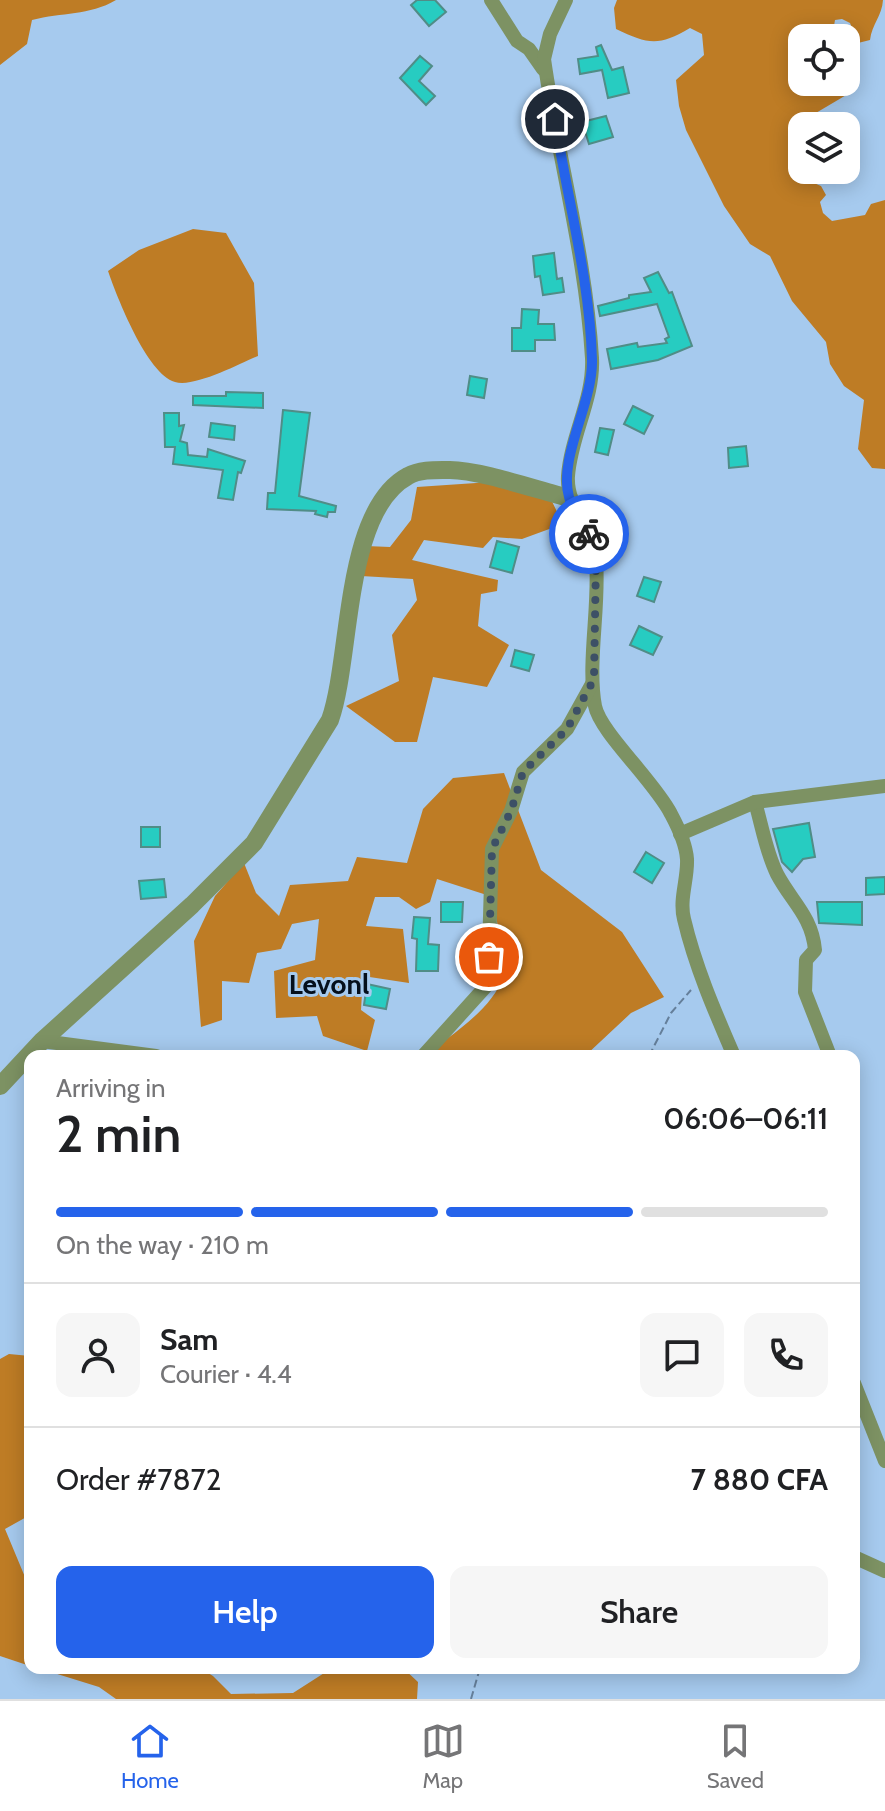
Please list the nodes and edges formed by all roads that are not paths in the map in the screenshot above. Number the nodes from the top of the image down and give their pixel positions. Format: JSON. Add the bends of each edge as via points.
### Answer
{"nodes":[{"id":1,"x":491,"y":0,"type":"edge"},
{"id":2,"x":566,"y":0,"type":"edge"},
{"id":3,"x":546,"y":73,"type":"junction"},
{"id":4,"x":569,"y":498,"type":"junction"},
{"id":5,"x":594,"y":679,"type":"junction"},
{"id":6,"x":885,"y":786,"type":"edge"},
{"id":7,"x":755,"y":802,"type":"junction"},
{"id":8,"x":680,"y":834,"type":"junction"},
{"id":9,"x":42,"y":1041,"type":"junction"},
{"id":10,"x":34,"y":1050,"type":"edge"},
{"id":11,"x":110,"y":1050,"type":"edge"},
{"id":12,"x":428,"y":1050,"type":"edge"},
{"id":13,"x":732,"y":1050,"type":"edge"},
{"id":14,"x":828,"y":1050,"type":"edge"},
{"id":15,"x":24,"y":1060,"type":"edge"},
{"id":16,"x":0,"y":1086,"type":"edge"},
{"id":17,"x":860,"y":1398,"type":"edge"},
{"id":18,"x":885,"y":1461,"type":"edge"},
{"id":19,"x":860,"y":1560,"type":"edge"},
{"id":20,"x":885,"y":1571,"type":"edge"}],
"edges":[{"from":1,"to":3,"type":"street"},
{"from":2,"to":3,"type":"street","via":[[545,49]]},
{"from":3,"to":4,"type":"street","via":[[592,362],[570,464]]},
{"from":4,"to":5,"type":"street","via":[[586,527],[596,560]]},
{"from":4,"to":9,"type":"street","via":[[454,470],[406,476],[385,499],[360,553],[330,720],[254,843]]},
{"from":5,"to":8,"type":"street","via":[[600,720],[659,793]]},
{"from":5,"to":12,"type":"street","via":[[567,729],[523,772],[492,849],[488,984]]},
{"from":6,"to":7,"type":"street"},
{"from":7,"to":8,"type":"street"},
{"from":7,"to":14,"type":"street","via":[[778,875],[814,935],[815,950],[806,960],[805,992]]},
{"from":8,"to":13,"type":"street","via":[[687,860],[683,917]]},
{"from":9,"to":10,"type":"street"},
{"from":9,"to":11,"type":"street"},
{"from":15,"to":16,"type":"street"},
{"from":17,"to":18,"type":"street"},
{"from":19,"to":20,"type":"street"}]}
